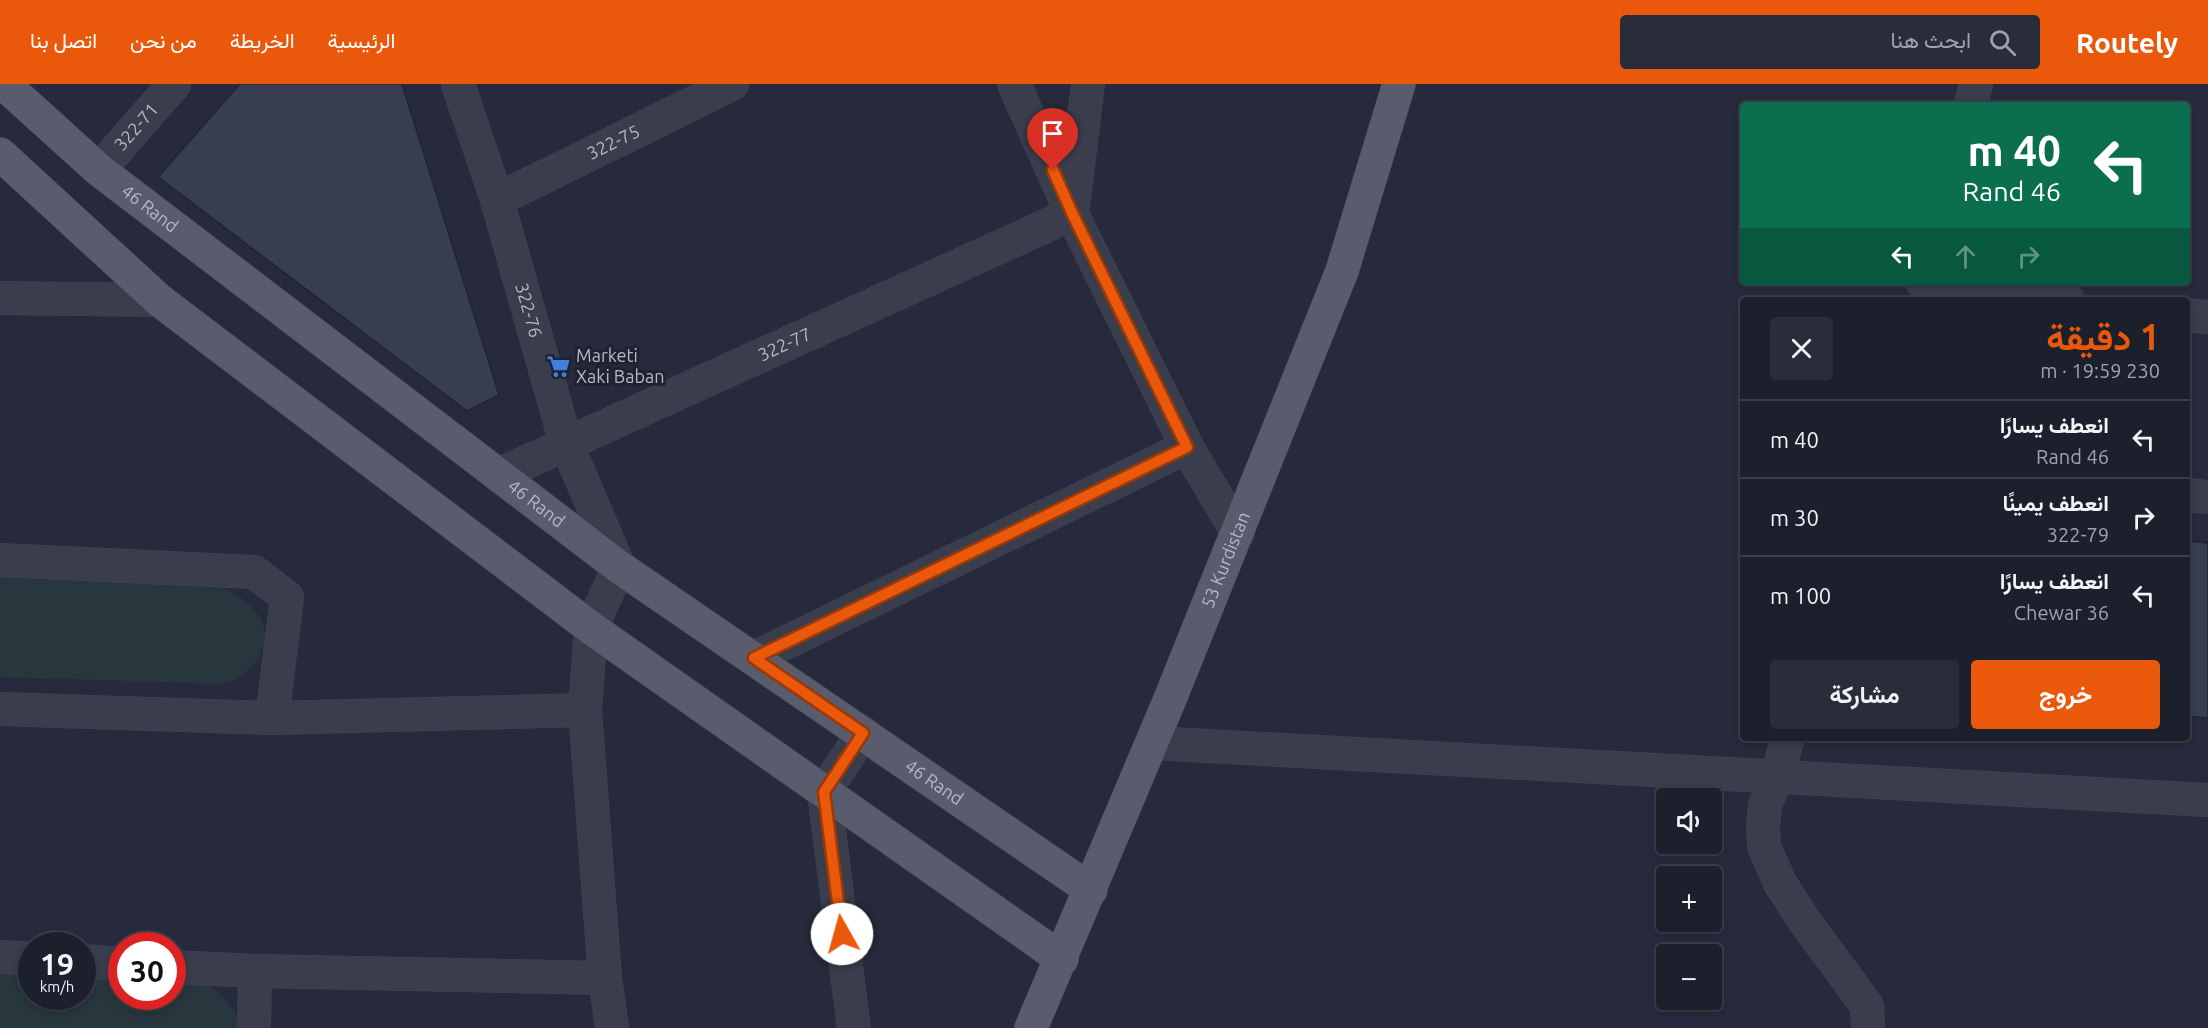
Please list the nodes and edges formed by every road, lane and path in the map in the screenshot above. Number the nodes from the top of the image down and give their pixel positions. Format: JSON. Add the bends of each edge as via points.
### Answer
{"nodes":[{"id":1,"x":4,"y":84,"type":"edge"},
{"id":2,"x":174,"y":84,"type":"edge"},
{"id":3,"x":458,"y":84,"type":"edge"},
{"id":4,"x":732,"y":84,"type":"edge"},
{"id":5,"x":1014,"y":84,"type":"edge"},
{"id":6,"x":1088,"y":84,"type":"edge"},
{"id":7,"x":1399,"y":84,"type":"edge"},
{"id":8,"x":1976,"y":84,"type":"edge"},
{"id":9,"x":1972,"y":102,"type":"edge"},
{"id":10,"x":0,"y":154,"type":"edge"},
{"id":11,"x":99,"y":170,"type":"junction"},
{"id":12,"x":497,"y":200,"type":"junction"},
{"id":13,"x":1072,"y":213,"type":"junction"},
{"id":14,"x":1946,"y":285,"type":"edge"},
{"id":15,"x":2044,"y":297,"type":"edge"},
{"id":16,"x":0,"y":298,"type":"edge"},
{"id":17,"x":159,"y":300,"type":"junction"},
{"id":18,"x":2190,"y":315,"type":"edge"},
{"id":19,"x":2208,"y":317,"type":"edge"},
{"id":20,"x":566,"y":443,"type":"junction"},
{"id":21,"x":1187,"y":447,"type":"junction"},
{"id":22,"x":498,"y":475,"type":"junction"},
{"id":23,"x":2190,"y":495,"type":"edge"},
{"id":24,"x":2208,"y":497,"type":"edge"},
{"id":25,"x":1238,"y":533,"type":"junction"},
{"id":26,"x":0,"y":560,"type":"edge"},
{"id":27,"x":619,"y":567,"type":"junction"},
{"id":28,"x":591,"y":628,"type":"junction"},
{"id":29,"x":754,"y":658,"type":"junction"},
{"id":30,"x":0,"y":710,"type":"edge"},
{"id":31,"x":585,"y":711,"type":"junction"},
{"id":32,"x":272,"y":718,"type":"junction"},
{"id":33,"x":863,"y":733,"type":"junction"},
{"id":34,"x":1787,"y":741,"type":"edge"},
{"id":35,"x":1152,"y":743,"type":"junction"},
{"id":36,"x":1777,"y":776,"type":"junction"},
{"id":37,"x":824,"y":792,"type":"junction"},
{"id":38,"x":2208,"y":800,"type":"edge"},
{"id":39,"x":1091,"y":890,"type":"junction"},
{"id":40,"x":0,"y":957,"type":"edge"},
{"id":41,"x":18,"y":958,"type":"edge"},
{"id":42,"x":1062,"y":959,"type":"junction"},
{"id":43,"x":186,"y":968,"type":"edge"},
{"id":44,"x":255,"y":971,"type":"junction"},
{"id":45,"x":605,"y":978,"type":"junction"},
{"id":46,"x":254,"y":1028,"type":"edge"},
{"id":47,"x":612,"y":1028,"type":"edge"},
{"id":48,"x":854,"y":1028,"type":"edge"},
{"id":49,"x":1031,"y":1028,"type":"edge"},
{"id":50,"x":1868,"y":1028,"type":"edge"}],
"edges":[{"from":1,"to":11,"type":"main road","name":"46 Rand"},
{"from":2,"to":11,"type":"street","name":"322-71"},
{"from":3,"to":12,"type":"street","name":"322-76"},
{"from":4,"to":12,"type":"street","name":"322-75"},
{"from":5,"to":13,"type":"street"},
{"from":6,"to":13,"type":"street"},
{"from":7,"to":25,"type":"main road","name":"53 Kurdistan","via":[[1342,271]]},
{"from":8,"to":9,"type":"street"},
{"from":10,"to":17,"type":"main road"},
{"from":11,"to":22,"type":"main road","name":"46 Rand"},
{"from":12,"to":20,"type":"street","name":"322-76"},
{"from":13,"to":20,"type":"street","name":"322-77"},
{"from":13,"to":21,"type":"street"},
{"from":14,"to":15,"type":"street"},
{"from":16,"to":17,"type":"street"},
{"from":17,"to":28,"type":"main road"},
{"from":18,"to":19,"type":"street"},
{"from":20,"to":22,"type":"street","name":"322-77"},
{"from":20,"to":27,"type":"street","name":"322-76"},
{"from":21,"to":25,"type":"street"},
{"from":21,"to":29,"type":"street"},
{"from":22,"to":27,"type":"main road","name":"46 Rand"},
{"from":23,"to":24,"type":"street"},
{"from":25,"to":35,"type":"main road","name":"53 Kurdistan"},
{"from":26,"to":32,"type":"street","via":[[254,572],[287,597]]},
{"from":27,"to":28,"type":"street"},
{"from":27,"to":29,"type":"main road","name":"46 Rand"},
{"from":28,"to":31,"type":"street"},
{"from":28,"to":37,"type":"main road"},
{"from":29,"to":33,"type":"main road","name":"46 Rand"},
{"from":30,"to":32,"type":"street"},
{"from":31,"to":32,"type":"street"},
{"from":31,"to":45,"type":"street"},
{"from":33,"to":37,"type":"street"},
{"from":33,"to":39,"type":"main road","name":"46 Rand"},
{"from":34,"to":36,"type":"street"},
{"from":35,"to":36,"type":"street"},
{"from":35,"to":39,"type":"main road","name":"53 Kurdistan"},
{"from":36,"to":38,"type":"street"},
{"from":36,"to":50,"type":"street","via":[[1765,805],[1764,846],[1780,883],[1803,919],[1868,1006]]},
{"from":37,"to":42,"type":"main road"},
{"from":37,"to":48,"type":"street"},
{"from":39,"to":42,"type":"main road","name":"53 Kurdistan"},
{"from":40,"to":41,"type":"street"},
{"from":42,"to":49,"type":"main road","name":"53 Kurdistan"},
{"from":43,"to":44,"type":"street"},
{"from":44,"to":45,"type":"street"},
{"from":44,"to":46,"type":"street"},
{"from":45,"to":47,"type":"street"}]}
